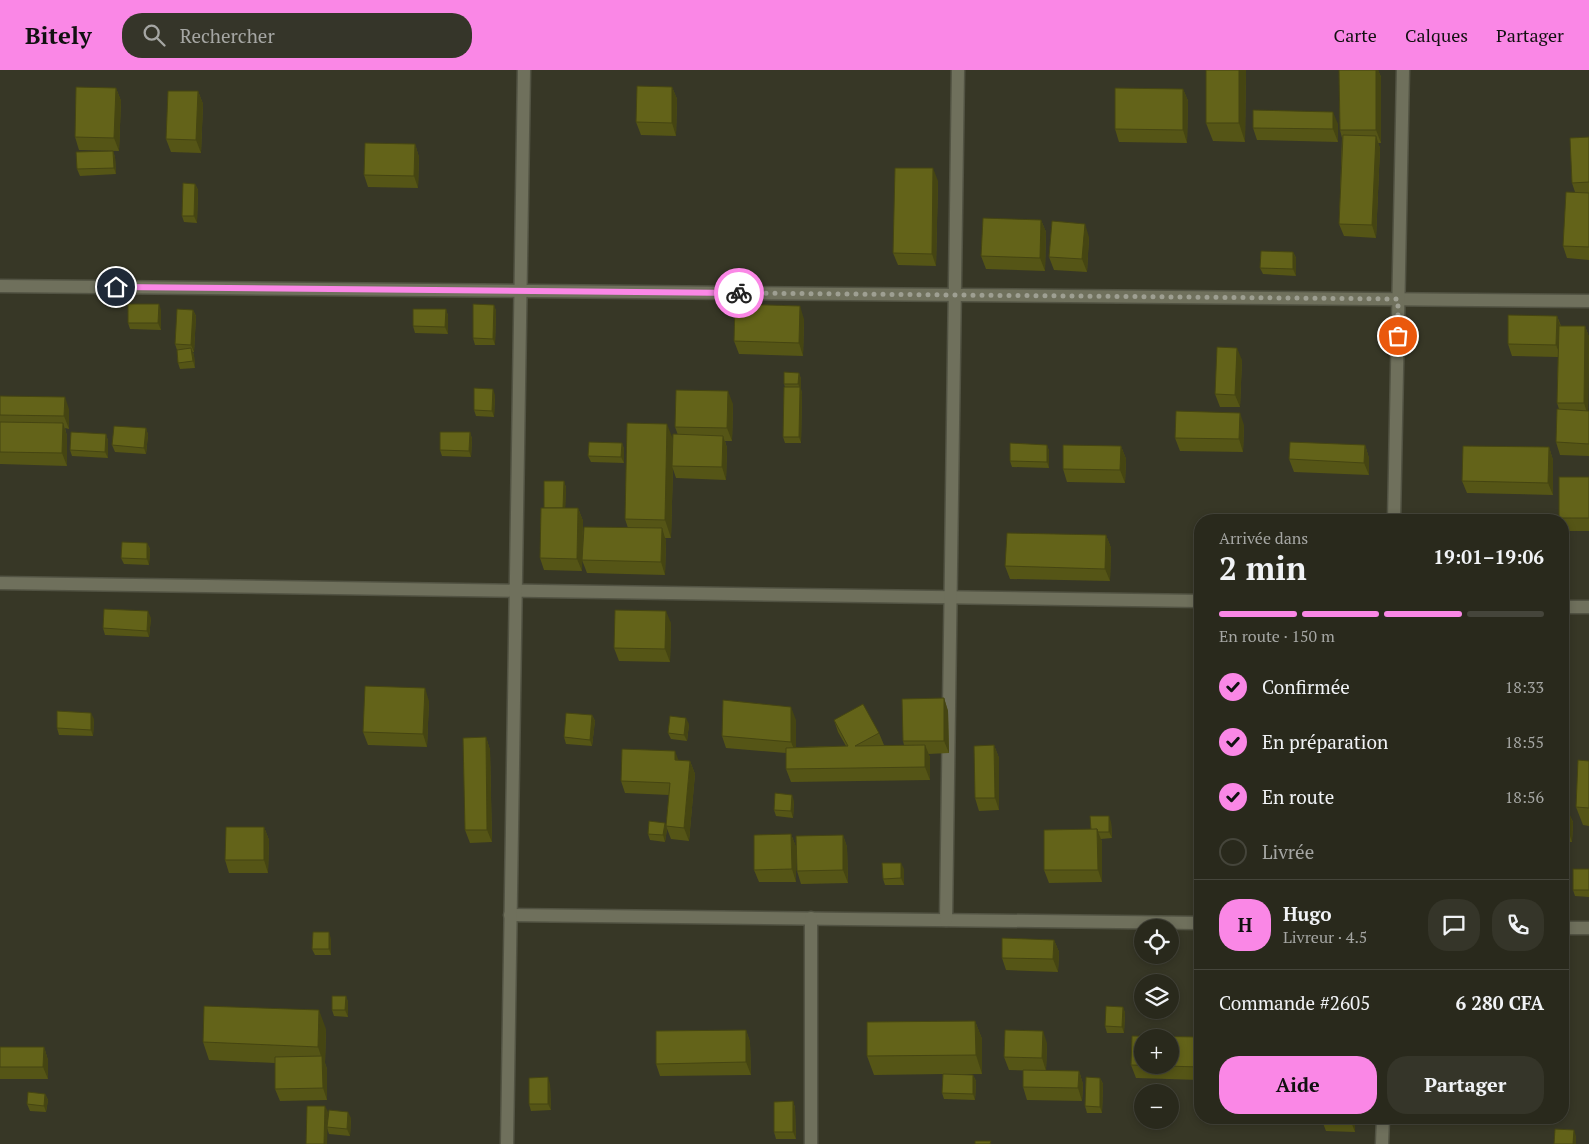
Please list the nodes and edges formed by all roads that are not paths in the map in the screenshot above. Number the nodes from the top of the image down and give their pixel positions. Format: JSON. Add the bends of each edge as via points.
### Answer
{"nodes":[{"id":1,"x":524,"y":70,"type":"edge"},
{"id":2,"x":958,"y":70,"type":"edge"},
{"id":3,"x":1403,"y":70,"type":"edge"},
{"id":4,"x":0,"y":286,"type":"edge"},
{"id":5,"x":521,"y":291,"type":"junction"},
{"id":6,"x":955,"y":295,"type":"junction"},
{"id":7,"x":1398,"y":299,"type":"junction"},
{"id":8,"x":1589,"y":301,"type":"edge"},
{"id":9,"x":1394,"y":514,"type":"edge"},
{"id":10,"x":0,"y":583,"type":"edge"},
{"id":11,"x":516,"y":591,"type":"junction"},
{"id":12,"x":951,"y":597,"type":"junction"},
{"id":13,"x":1194,"y":601,"type":"edge"},
{"id":14,"x":1569,"y":607,"type":"edge"},
{"id":15,"x":1589,"y":607,"type":"edge"},
{"id":16,"x":510,"y":915,"type":"junction"},
{"id":17,"x":811,"y":918,"type":"junction"},
{"id":18,"x":946,"y":920,"type":"junction"},
{"id":19,"x":1194,"y":923,"type":"edge"},
{"id":20,"x":1569,"y":928,"type":"edge"},
{"id":21,"x":1589,"y":928,"type":"edge"},
{"id":22,"x":1383,"y":1124,"type":"edge"},
{"id":23,"x":507,"y":1144,"type":"edge"},
{"id":24,"x":811,"y":1144,"type":"edge"},
{"id":25,"x":1382,"y":1144,"type":"edge"}],
"edges":[{"from":1,"to":5,"type":"street"},
{"from":2,"to":6,"type":"street"},
{"from":3,"to":7,"type":"street"},
{"from":4,"to":5,"type":"street"},
{"from":5,"to":6,"type":"street"},
{"from":5,"to":11,"type":"street"},
{"from":6,"to":7,"type":"street"},
{"from":6,"to":12,"type":"street"},
{"from":7,"to":8,"type":"street"},
{"from":7,"to":9,"type":"street"},
{"from":10,"to":11,"type":"street"},
{"from":11,"to":12,"type":"street"},
{"from":11,"to":16,"type":"street"},
{"from":12,"to":13,"type":"street"},
{"from":12,"to":18,"type":"street"},
{"from":14,"to":15,"type":"street"},
{"from":16,"to":17,"type":"street"},
{"from":16,"to":23,"type":"street"},
{"from":17,"to":18,"type":"street"},
{"from":17,"to":24,"type":"street"},
{"from":18,"to":19,"type":"street"},
{"from":20,"to":21,"type":"street"},
{"from":22,"to":25,"type":"street"}]}
